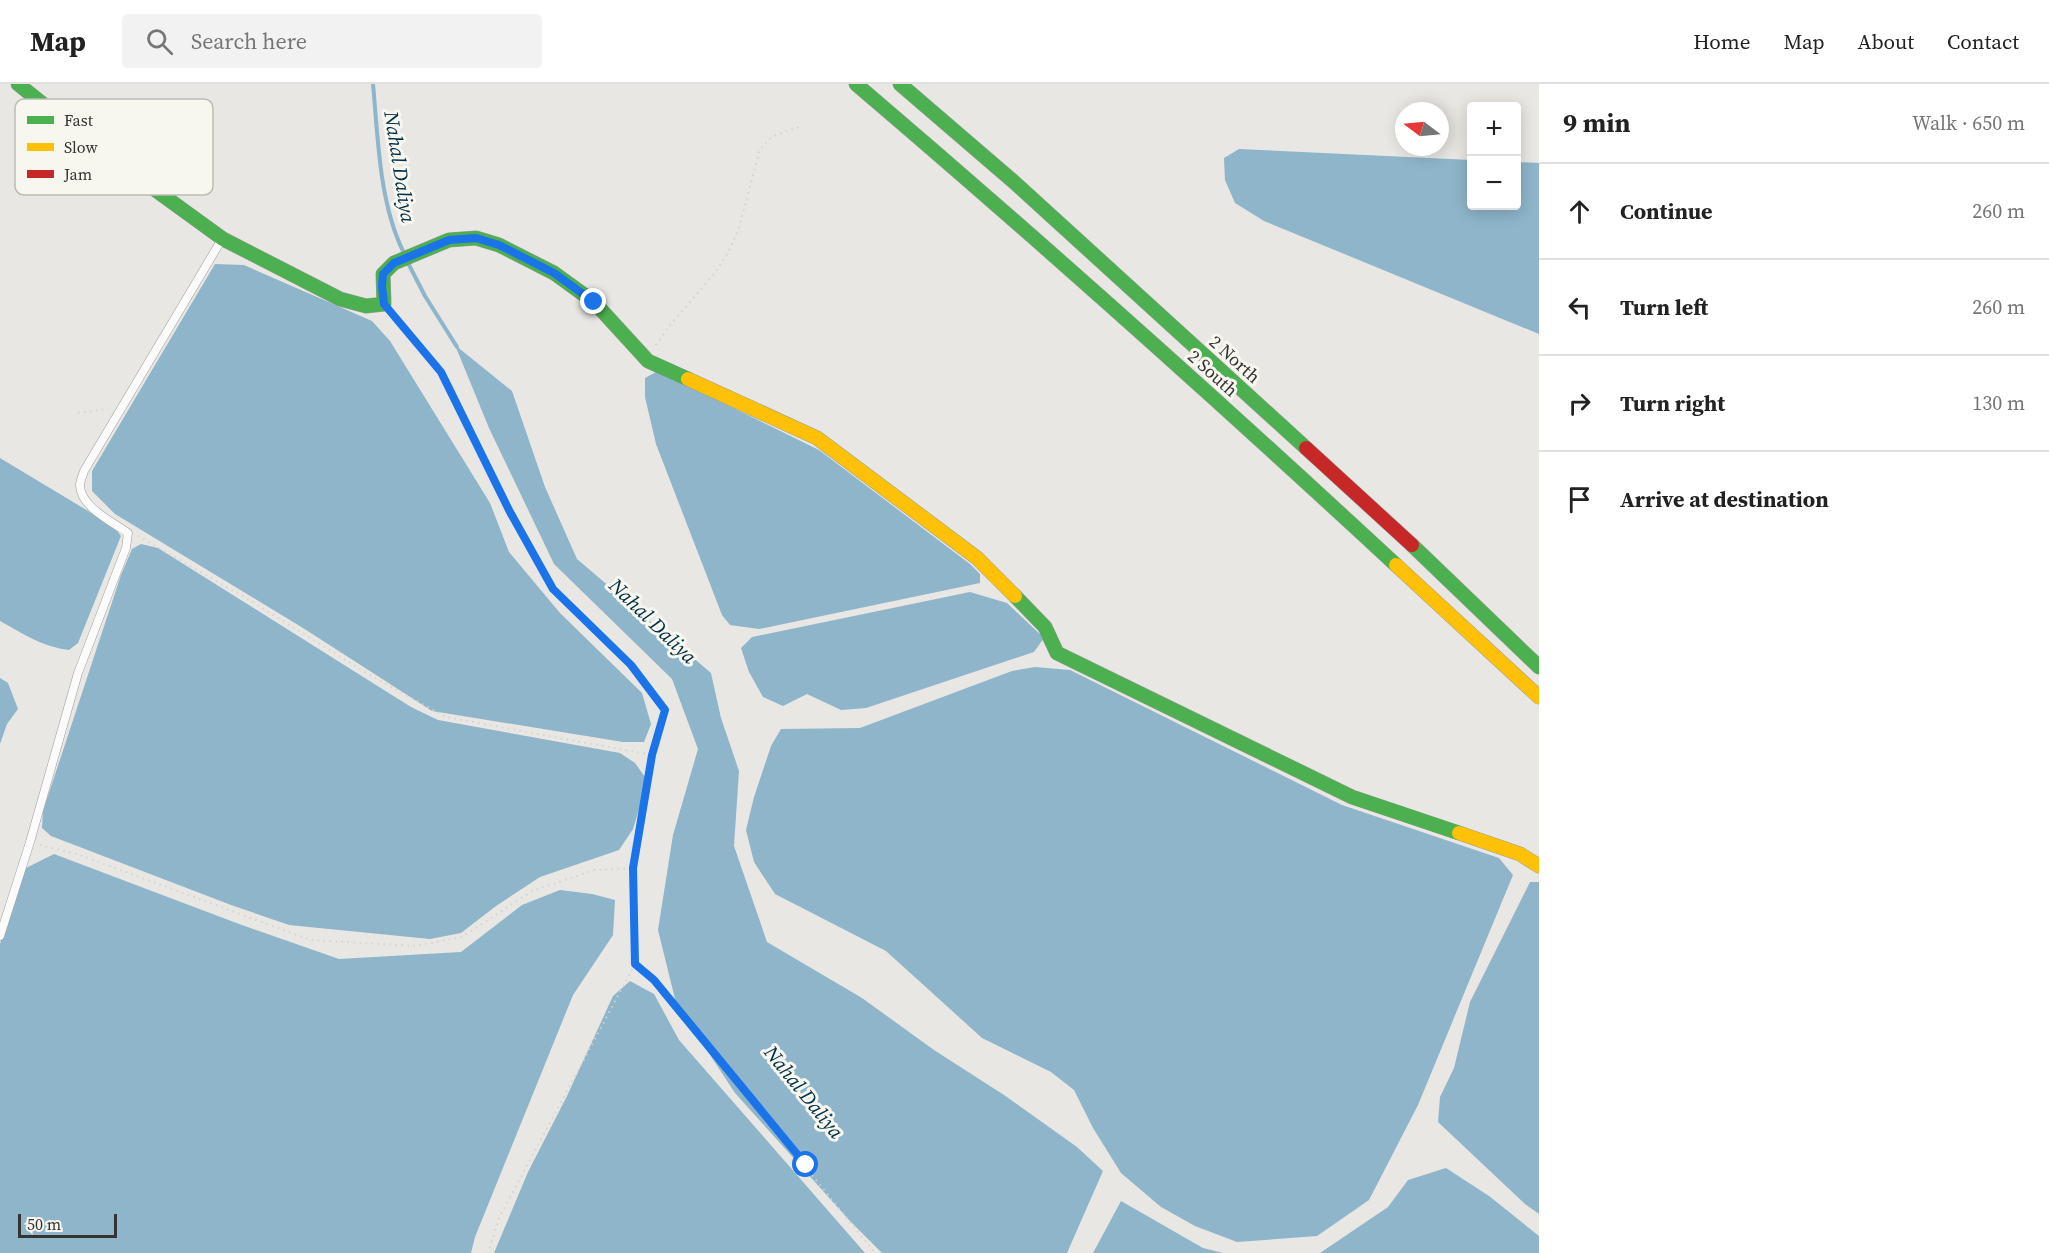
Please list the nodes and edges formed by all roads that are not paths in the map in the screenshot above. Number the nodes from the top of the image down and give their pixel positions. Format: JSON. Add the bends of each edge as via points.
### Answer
{"nodes":[{"id":1,"x":18,"y":84,"type":"edge"},
{"id":2,"x":859,"y":86,"type":"edge"},
{"id":3,"x":904,"y":87,"type":"edge"},
{"id":4,"x":37,"y":99,"type":"edge"},
{"id":5,"x":162,"y":195,"type":"edge"},
{"id":6,"x":223,"y":239,"type":"junction"},
{"id":7,"x":1539,"y":667,"type":"edge"},
{"id":8,"x":1539,"y":697,"type":"edge"},
{"id":9,"x":1539,"y":866,"type":"edge"},
{"id":10,"x":0,"y":936,"type":"edge"}],
"edges":[{"from":1,"to":4,"type":"main road"},
{"from":2,"to":8,"type":"main road","name":"2 South","via":[[1263,441]]},
{"from":3,"to":7,"type":"main road","name":"2 North","via":[[1386,520]]},
{"from":5,"to":6,"type":"main road"},
{"from":6,"to":9,"type":"main road","via":[[340,299],[366,306],[384,304],[383,274],[394,263],[449,240],[476,238],[499,245],[554,273],[594,302],[648,361],[817,438],[977,558],[1046,627],[1057,653],[1352,797],[1520,854]]},
{"from":6,"to":10,"type":"lane","via":[[84,471],[82,495],[95,510],[128,532],[126,548],[78,673]]}]}
